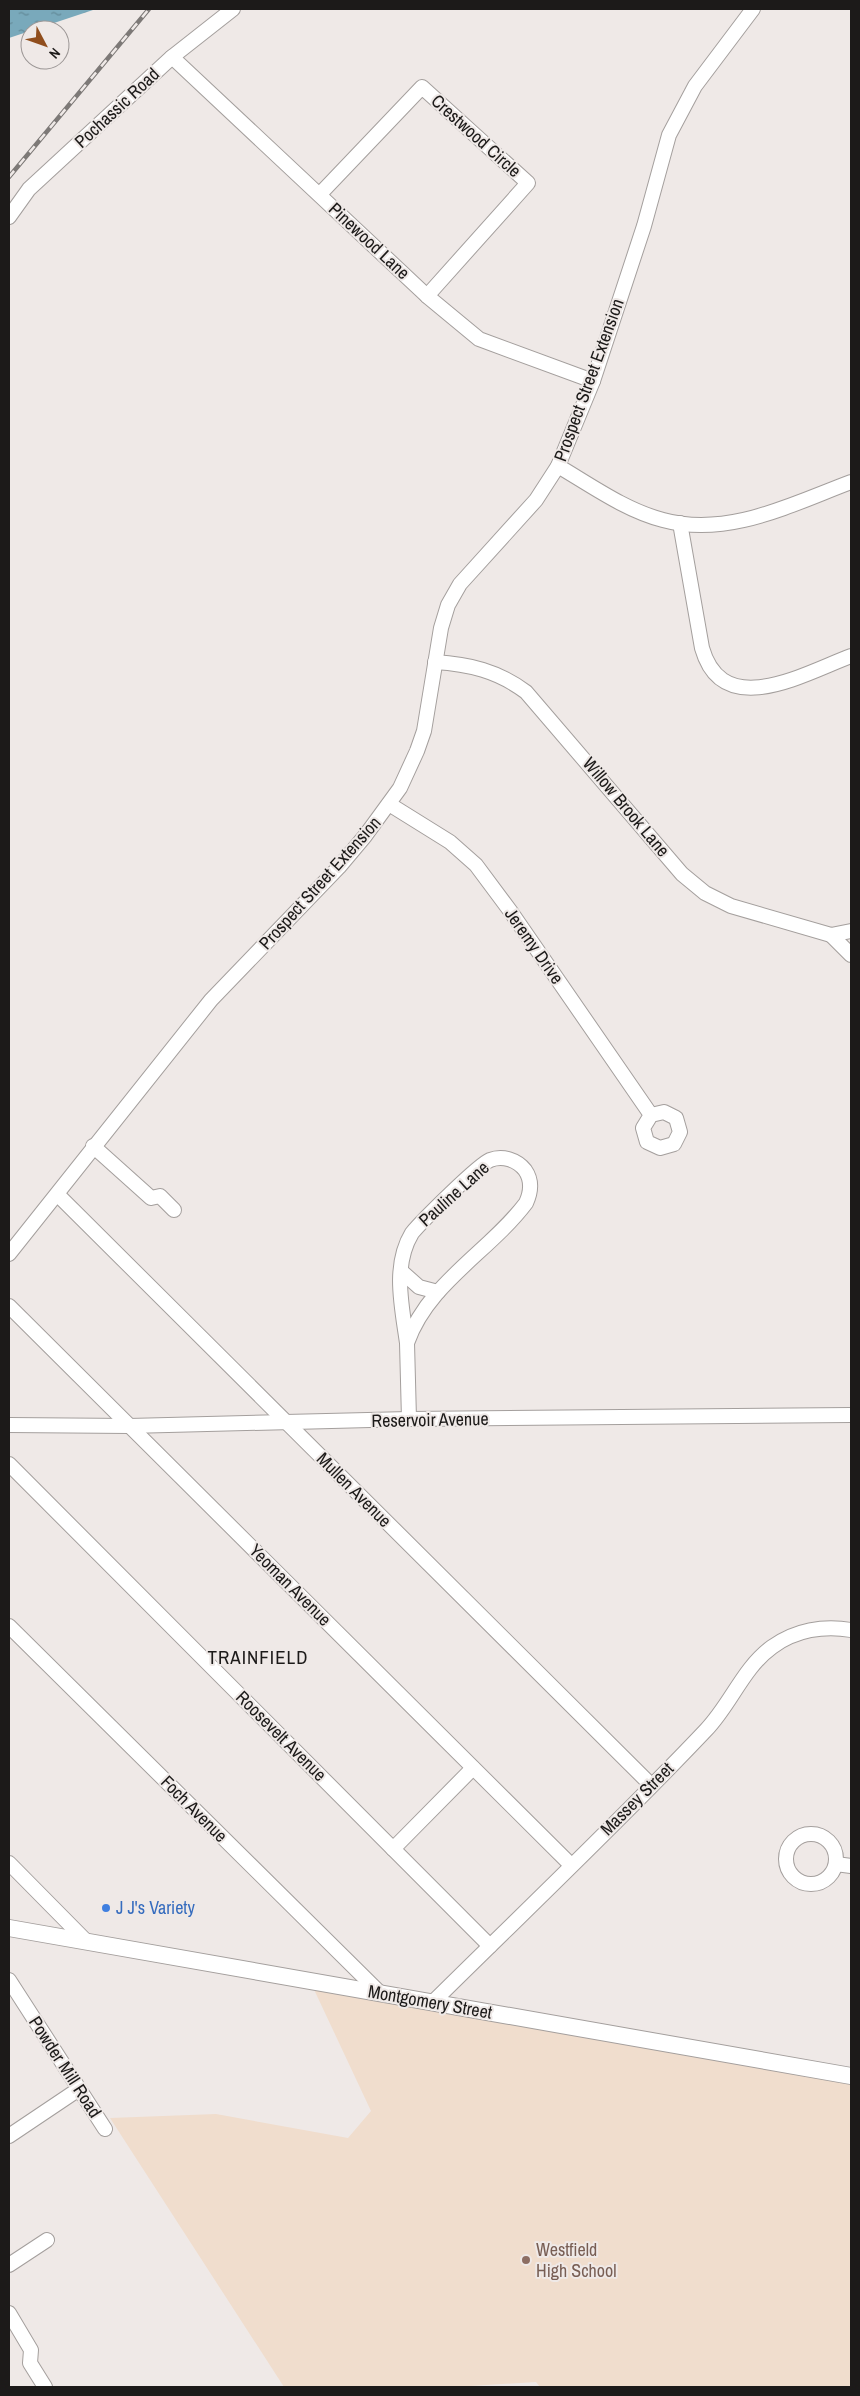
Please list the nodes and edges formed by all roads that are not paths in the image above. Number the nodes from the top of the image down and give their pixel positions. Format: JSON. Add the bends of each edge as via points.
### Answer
{"nodes":[{"id":1,"x":233,"y":9,"type":"edge"},
{"id":2,"x":753,"y":9,"type":"edge"},
{"id":3,"x":172,"y":57,"type":"junction"},
{"id":4,"x":320,"y":194,"type":"junction"},
{"id":5,"x":9,"y":216,"type":"edge"},
{"id":6,"x":427,"y":296,"type":"junction"},
{"id":7,"x":593,"y":381,"type":"junction"},
{"id":8,"x":558,"y":466,"type":"junction"},
{"id":9,"x":851,"y":482,"type":"edge"},
{"id":10,"x":680,"y":523,"type":"junction"},
{"id":11,"x":851,"y":656,"type":"edge"},
{"id":12,"x":435,"y":662,"type":"junction"},
{"id":13,"x":389,"y":804,"type":"junction"},
{"id":14,"x":851,"y":931,"type":"edge"},
{"id":15,"x":832,"y":935,"type":"junction"},
{"id":16,"x":851,"y":955,"type":"edge"},
{"id":17,"x":651,"y":1115,"type":"dead end"},
{"id":18,"x":93,"y":1146,"type":"junction"},
{"id":19,"x":58,"y":1195,"type":"junction"},
{"id":20,"x":174,"y":1210,"type":"dead end"},
{"id":21,"x":9,"y":1254,"type":"edge"},
{"id":22,"x":401,"y":1271,"type":"junction"},
{"id":23,"x":438,"y":1292,"type":"junction"},
{"id":24,"x":9,"y":1306,"type":"edge"},
{"id":25,"x":407,"y":1343,"type":"junction"},
{"id":26,"x":851,"y":1415,"type":"edge"},
{"id":27,"x":409,"y":1419,"type":"junction"},
{"id":28,"x":286,"y":1423,"type":"junction"},
{"id":29,"x":9,"y":1425,"type":"edge"},
{"id":30,"x":129,"y":1426,"type":"junction"},
{"id":31,"x":9,"y":1464,"type":"edge"},
{"id":32,"x":9,"y":1626,"type":"edge"},
{"id":33,"x":851,"y":1630,"type":"edge"},
{"id":34,"x":473,"y":1768,"type":"junction"},
{"id":35,"x":651,"y":1785,"type":"junction"},
{"id":36,"x":394,"y":1849,"type":"junction"},
{"id":37,"x":9,"y":1863,"type":"edge"},
{"id":38,"x":836,"y":1864,"type":"dead end"},
{"id":39,"x":571,"y":1865,"type":"junction"},
{"id":40,"x":851,"y":1866,"type":"edge"},
{"id":41,"x":9,"y":1928,"type":"edge"},
{"id":42,"x":87,"y":1942,"type":"junction"},
{"id":43,"x":490,"y":1946,"type":"junction"},
{"id":44,"x":9,"y":1980,"type":"edge"},
{"id":45,"x":380,"y":1993,"type":"junction"},
{"id":46,"x":433,"y":2002,"type":"junction"},
{"id":47,"x":851,"y":2076,"type":"edge"},
{"id":48,"x":79,"y":2090,"type":"junction"},
{"id":49,"x":105,"y":2129,"type":"dead end"},
{"id":50,"x":9,"y":2136,"type":"edge"},
{"id":51,"x":47,"y":2240,"type":"dead end"},
{"id":52,"x":9,"y":2265,"type":"edge"},
{"id":53,"x":9,"y":2313,"type":"edge"},
{"id":54,"x":45,"y":2387,"type":"edge"}],
"edges":[{"from":1,"to":3,"type":"street","name":"Pochassic Road"},
{"from":2,"to":7,"type":"street","name":"Prospect Street Extension","via":[[695,86],[669,135],[644,226]]},
{"from":3,"to":4,"type":"street","name":"Pinewood Lane"},
{"from":3,"to":5,"type":"street","name":"Pochassic Road","via":[[30,189]]},
{"from":4,"to":6,"type":"street","name":"Pinewood Lane"},
{"from":4,"to":6,"type":"street","name":"Crestwood Circle","via":[[422,87],[528,184]]},
{"from":6,"to":7,"type":"street","name":"Pinewood Lane","via":[[479,339]]},
{"from":7,"to":8,"type":"street","name":"Prospect Street Extension"},
{"from":8,"to":10,"type":"street","via":[[634,509]]},
{"from":8,"to":12,"type":"street","name":"Prospect Street Extension","via":[[532,505],[453,593],[443,618]]},
{"from":9,"to":10,"type":"street","via":[[740,522]]},
{"from":10,"to":11,"type":"street","via":[[702,648],[708,664],[720,677],[735,686],[761,689]]},
{"from":12,"to":13,"type":"street","name":"Prospect Street Extension","via":[[424,731],[409,770]]},
{"from":12,"to":15,"type":"street","name":"Willow Brook Lane","via":[[479,668],[526,692],[682,874],[705,893],[731,906]]},
{"from":13,"to":17,"type":"street","name":"Jeremy Drive","via":[[450,842],[482,872]]},
{"from":13,"to":18,"type":"street","name":"Prospect Street Extension","via":[[339,867],[211,1000]]},
{"from":14,"to":15,"type":"street"},
{"from":15,"to":16,"type":"street"},
{"from":18,"to":19,"type":"street","name":"Prospect Street Extension"},
{"from":18,"to":20,"type":"street","via":[[150,1198],[160,1196]]},
{"from":19,"to":21,"type":"street","name":"Prospect Street Extension"},
{"from":19,"to":28,"type":"street","name":"Mullen Avenue"},
{"from":22,"to":23,"type":"street","via":[[419,1287]]},
{"from":22,"to":23,"type":"street","name":"Pauline Lane","via":[[403,1255],[412,1233],[480,1167],[497,1158],[516,1162],[526,1172],[530,1184],[526,1203]]},
{"from":22,"to":25,"type":"street","name":"Pauline Lane"},
{"from":23,"to":25,"type":"street","name":"Pauline Lane","via":[[420,1314]]},
{"from":24,"to":30,"type":"street","name":"Yeoman Avenue"},
{"from":25,"to":27,"type":"street","name":"Pauline Lane"},
{"from":26,"to":27,"type":"street","name":"Reservoir Avenue"},
{"from":27,"to":28,"type":"street","name":"Reservoir Avenue"},
{"from":28,"to":30,"type":"street","name":"Reservoir Avenue"},
{"from":28,"to":35,"type":"street","name":"Mullen Avenue"},
{"from":29,"to":30,"type":"street","name":"Reservoir Avenue"},
{"from":30,"to":34,"type":"street","name":"Yeoman Avenue"},
{"from":31,"to":36,"type":"street","name":"Roosevelt Avenue"},
{"from":32,"to":45,"type":"street","name":"Foch Avenue"},
{"from":33,"to":35,"type":"street","name":"Massey Street","via":[[826,1628],[801,1632],[763,1654],[708,1728]]},
{"from":34,"to":36,"type":"street"},
{"from":34,"to":39,"type":"street","name":"Yeoman Avenue"},
{"from":35,"to":39,"type":"street","name":"Massey Street"},
{"from":36,"to":43,"type":"street","name":"Roosevelt Avenue"},
{"from":37,"to":42,"type":"street"},
{"from":38,"to":40,"type":"street"},
{"from":39,"to":43,"type":"street","name":"Massey Street"},
{"from":41,"to":42,"type":"main road","name":"Montgomery Street"},
{"from":42,"to":45,"type":"main road","name":"Montgomery Street"},
{"from":43,"to":46,"type":"street","name":"Massey Street"},
{"from":44,"to":48,"type":"street","name":"Powder Mill Road"},
{"from":45,"to":46,"type":"main road","name":"Montgomery Street"},
{"from":46,"to":47,"type":"main road","name":"Montgomery Street"},
{"from":48,"to":49,"type":"street","name":"Powder Mill Road"},
{"from":48,"to":50,"type":"street"},
{"from":51,"to":52,"type":"street"},
{"from":53,"to":54,"type":"street","via":[[31,2350],[30,2362]]}]}
